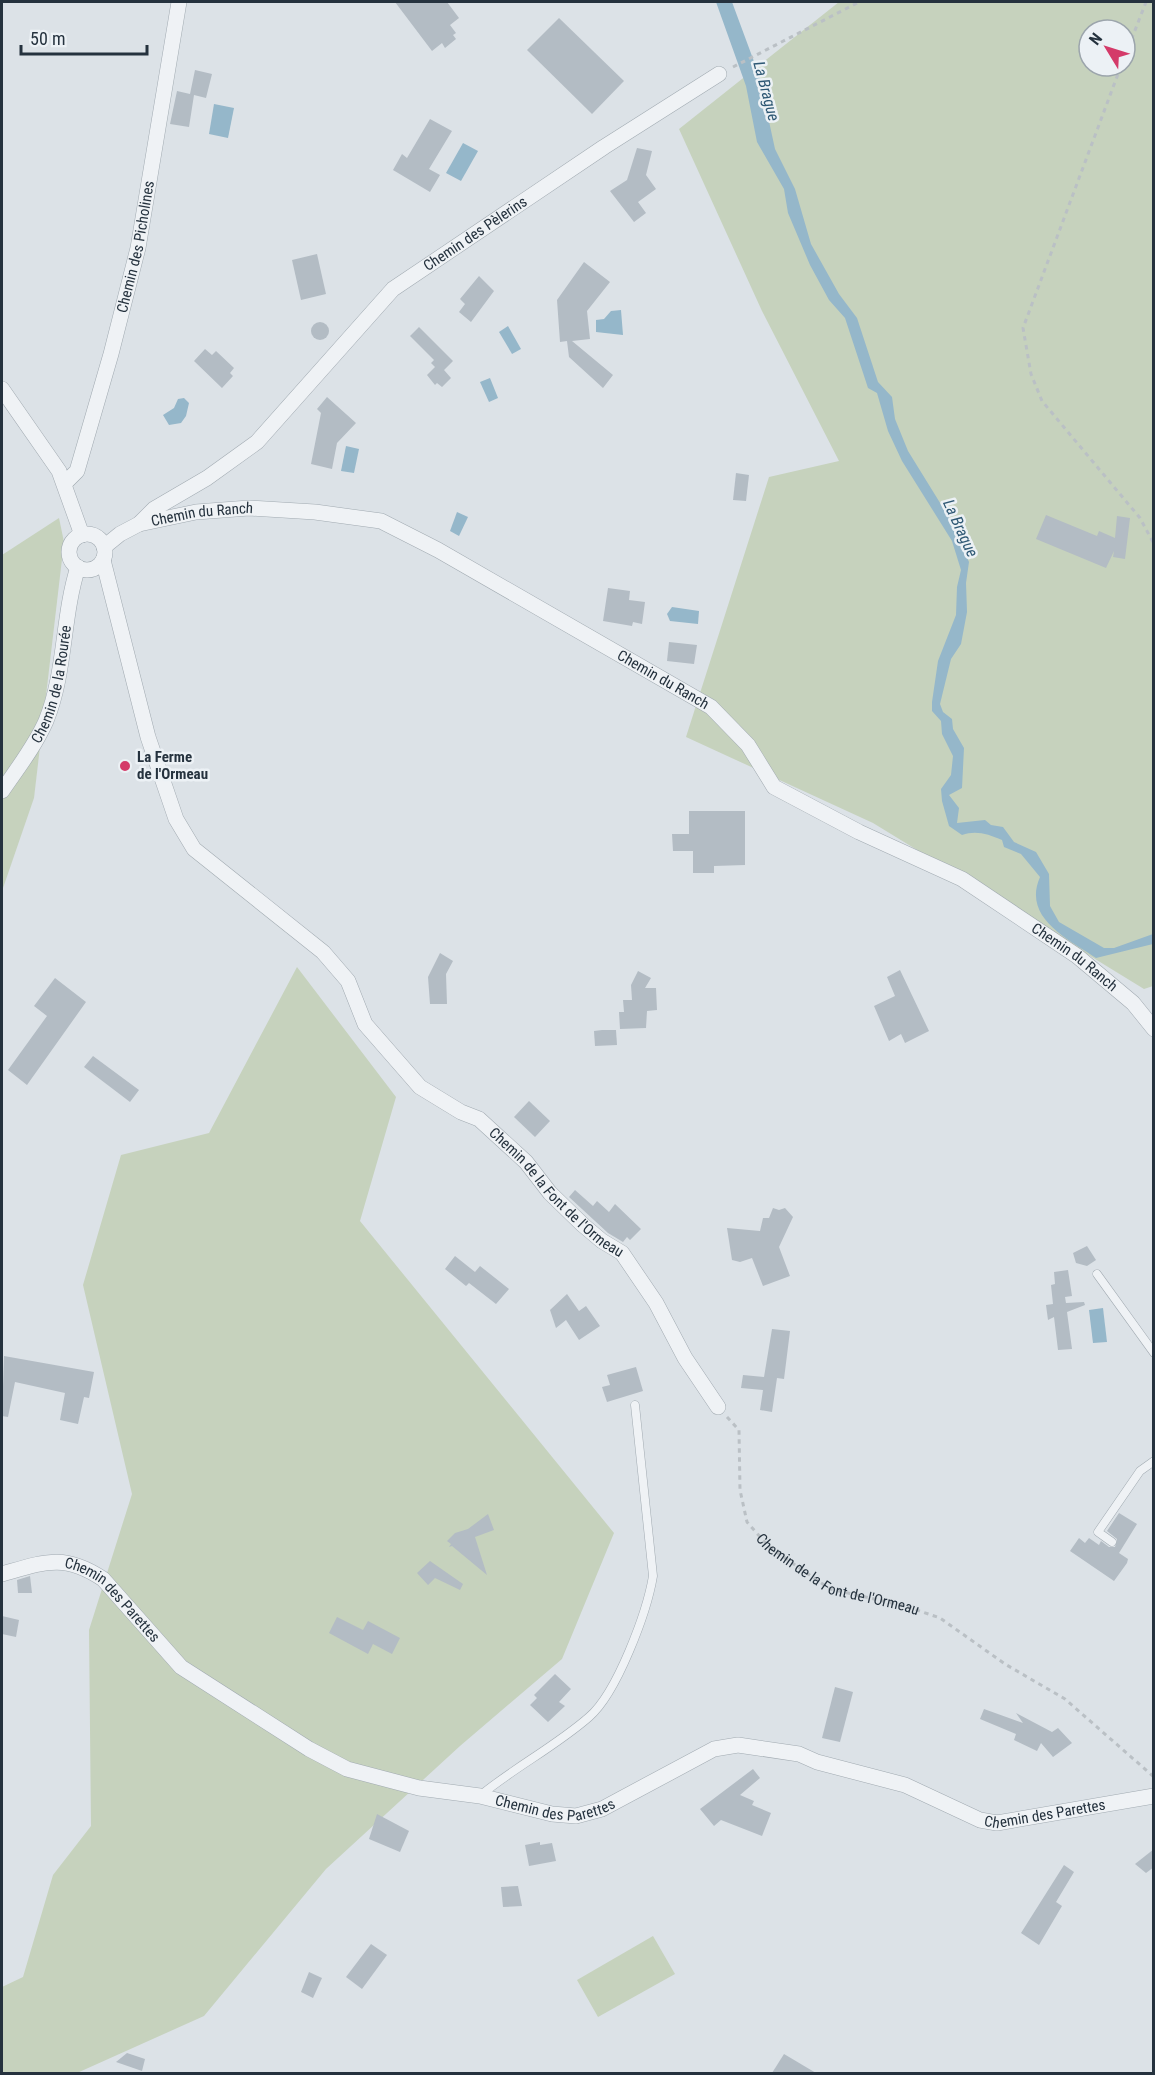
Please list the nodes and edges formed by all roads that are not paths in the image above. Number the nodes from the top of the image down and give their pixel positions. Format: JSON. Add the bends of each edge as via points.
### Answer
{"nodes":[{"id":1,"x":179,"y":2,"type":"edge"},
{"id":2,"x":719,"y":74,"type":"road end"},
{"id":3,"x":2,"y":389,"type":"edge"},
{"id":4,"x":65,"y":483,"type":"junction"},
{"id":5,"x":139,"y":524,"type":"junction"},
{"id":6,"x":82,"y":535,"type":"junction"},
{"id":7,"x":103,"y":554,"type":"junction"},
{"id":8,"x":78,"y":567,"type":"junction"},
{"id":9,"x":2,"y":791,"type":"edge"},
{"id":10,"x":1154,"y":1029,"type":"edge"},
{"id":11,"x":1097,"y":1274,"type":"dead end"},
{"id":12,"x":1154,"y":1353,"type":"edge"},
{"id":13,"x":635,"y":1405,"type":"dead end"},
{"id":14,"x":718,"y":1407,"type":"road end"},
{"id":15,"x":1154,"y":1461,"type":"edge"},
{"id":16,"x":1112,"y":1542,"type":"dead end"},
{"id":17,"x":2,"y":1574,"type":"edge"},
{"id":18,"x":480,"y":1796,"type":"junction"},
{"id":19,"x":1154,"y":1796,"type":"edge"}],
"edges":[{"from":1,"to":4,"type":"street","name":"Chemin des Picholines","via":[[138,248],[77,471]]},
{"from":2,"to":5,"type":"street","name":"Chemin des Pèlerins","via":[[393,289],[257,442],[154,509]]},
{"from":3,"to":4,"type":"street"},
{"from":4,"to":6,"type":"street"},
{"from":5,"to":7,"type":"street","name":"Chemin du Ranch","via":[[120,534]]},
{"from":5,"to":10,"type":"street","name":"Chemin du Ranch","via":[[196,512],[249,508],[381,521],[711,707],[748,745],[774,787],[859,832],[962,879],[1077,956],[1133,1003]]},
{"from":6,"to":7,"type":"street","via":[[96,536]]},
{"from":6,"to":8,"type":"street","via":[[69,550]]},
{"from":7,"to":8,"type":"street","via":[[92,569]]},
{"from":7,"to":14,"type":"street","name":"Chemin de la Font de l'Ormeau","via":[[148,737],[176,819],[194,849],[323,952],[348,981],[365,1024],[420,1087],[479,1119],[526,1161],[550,1193],[583,1225],[622,1253]]},
{"from":8,"to":9,"type":"street","name":"Chemin de la Rourée","via":[[59,675],[46,720]]},
{"from":11,"to":12,"type":"lane"},
{"from":13,"to":18,"type":"lane","via":[[654,1576],[615,1684],[590,1716]]},
{"from":15,"to":16,"type":"lane","via":[[1140,1471],[1098,1532]]},
{"from":17,"to":18,"type":"street","name":"Chemin des Parettes","via":[[50,1561],[87,1569],[103,1579],[181,1667],[309,1749],[347,1769],[419,1788]]},
{"from":18,"to":19,"type":"street","name":"Chemin des Parettes","via":[[576,1816],[602,1809],[714,1749],[738,1745],[799,1754],[905,1785],[980,1820],[997,1823]]}]}
